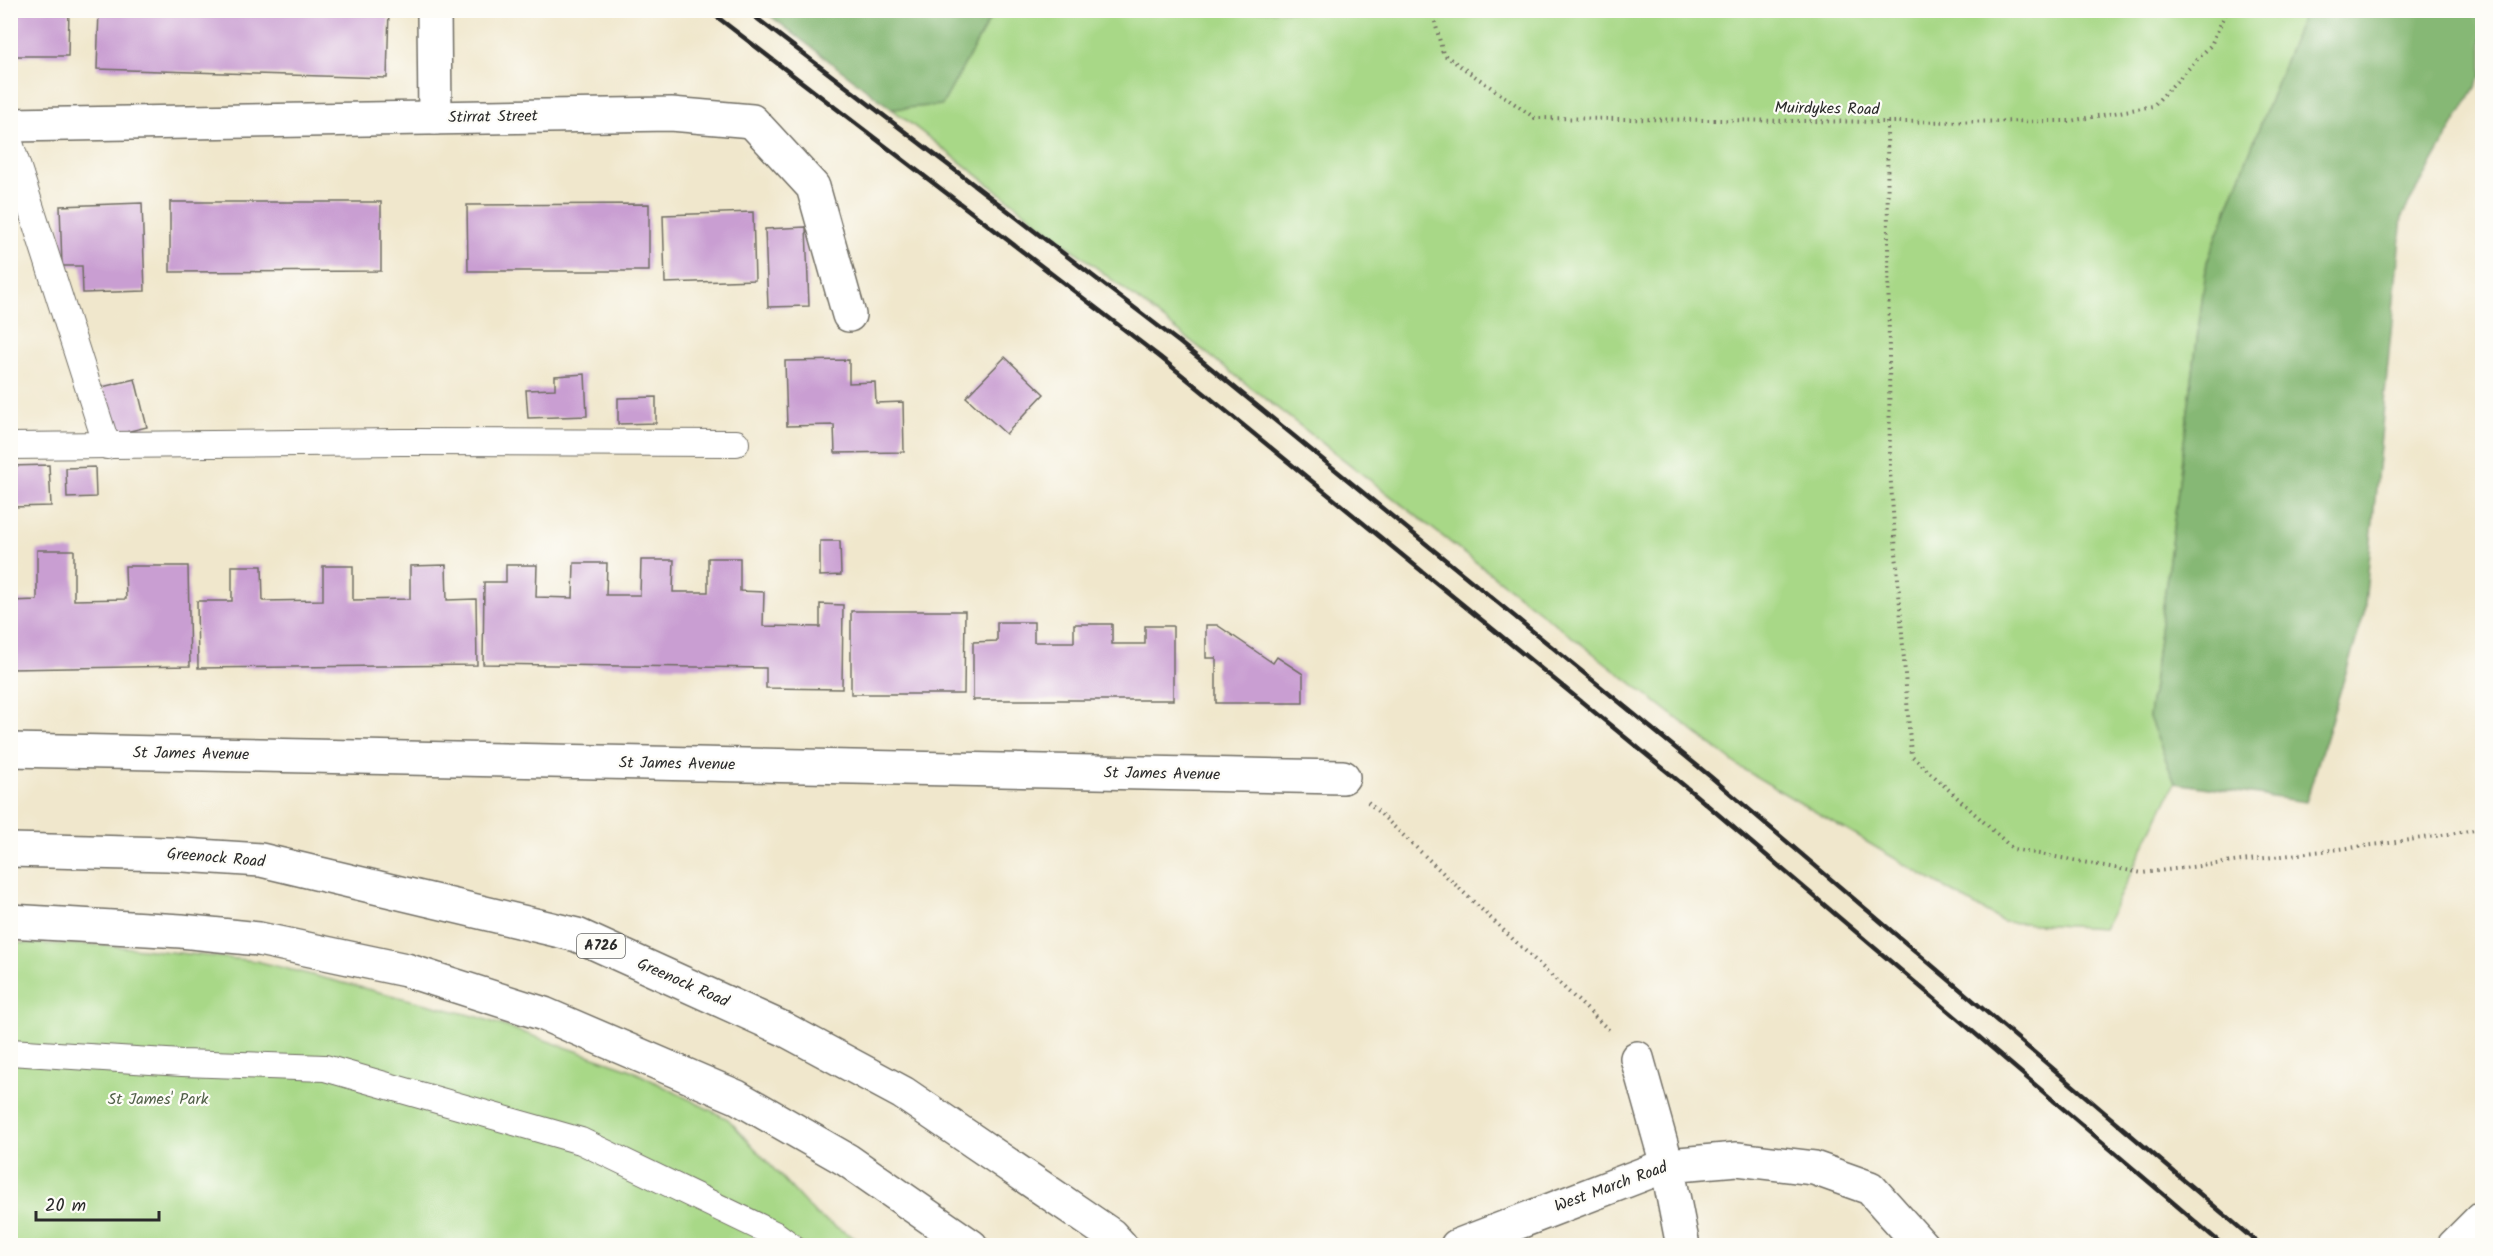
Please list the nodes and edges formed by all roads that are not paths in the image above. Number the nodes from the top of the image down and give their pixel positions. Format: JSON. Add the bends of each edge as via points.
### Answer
{"nodes":[{"id":1,"x":434,"y":10,"type":"edge"},
{"id":2,"x":435,"y":118,"type":"junction"},
{"id":3,"x":10,"y":125,"type":"edge"},
{"id":4,"x":10,"y":143,"type":"edge"},
{"id":5,"x":849,"y":315,"type":"dead end"},
{"id":6,"x":736,"y":444,"type":"dead end"},
{"id":7,"x":10,"y":446,"type":"edge"},
{"id":8,"x":107,"y":446,"type":"junction"},
{"id":9,"x":10,"y":750,"type":"edge"},
{"id":10,"x":1342,"y":777,"type":"road end"},
{"id":11,"x":10,"y":850,"type":"edge"},
{"id":12,"x":10,"y":921,"type":"edge"},
{"id":13,"x":10,"y":1052,"type":"edge"},
{"id":14,"x":1637,"y":1058,"type":"road end"},
{"id":15,"x":1667,"y":1165,"type":"junction"},
{"id":16,"x":2482,"y":1218,"type":"edge"},
{"id":17,"x":791,"y":1245,"type":"edge"},
{"id":18,"x":971,"y":1245,"type":"edge"},
{"id":19,"x":1121,"y":1245,"type":"edge"},
{"id":20,"x":1457,"y":1245,"type":"edge"},
{"id":21,"x":1683,"y":1245,"type":"edge"},
{"id":22,"x":1922,"y":1245,"type":"edge"},
{"id":23,"x":2454,"y":1245,"type":"edge"}],
"edges":[{"from":1,"to":2,"type":"street"},
{"from":2,"to":3,"type":"street","name":"Stirrat Street"},
{"from":2,"to":5,"type":"street","name":"Stirrat Street","via":[[671,114],[752,121],[813,187]]},
{"from":4,"to":8,"type":"lane"},
{"from":6,"to":8,"type":"lane","via":[[402,442]]},
{"from":7,"to":8,"type":"lane"},
{"from":9,"to":10,"type":"street","name":"St James Avenue"},
{"from":11,"to":19,"type":"street","name":"Greenock Road","number":"A726","via":[[261,860],[577,935],[784,1029],[903,1093]]},
{"from":12,"to":18,"type":"street","via":[[259,939],[406,970],[544,1014],[737,1097],[847,1160]]},
{"from":13,"to":17,"type":"lane","via":[[325,1068],[581,1141]]},
{"from":14,"to":15,"type":"street"},
{"from":15,"to":20,"type":"street","name":"West March Road"},
{"from":15,"to":21,"type":"street"},
{"from":15,"to":22,"type":"street","name":"West March Road","via":[[1737,1159],[1815,1168],[1870,1188]]},
{"from":16,"to":23,"type":"street"}]}
